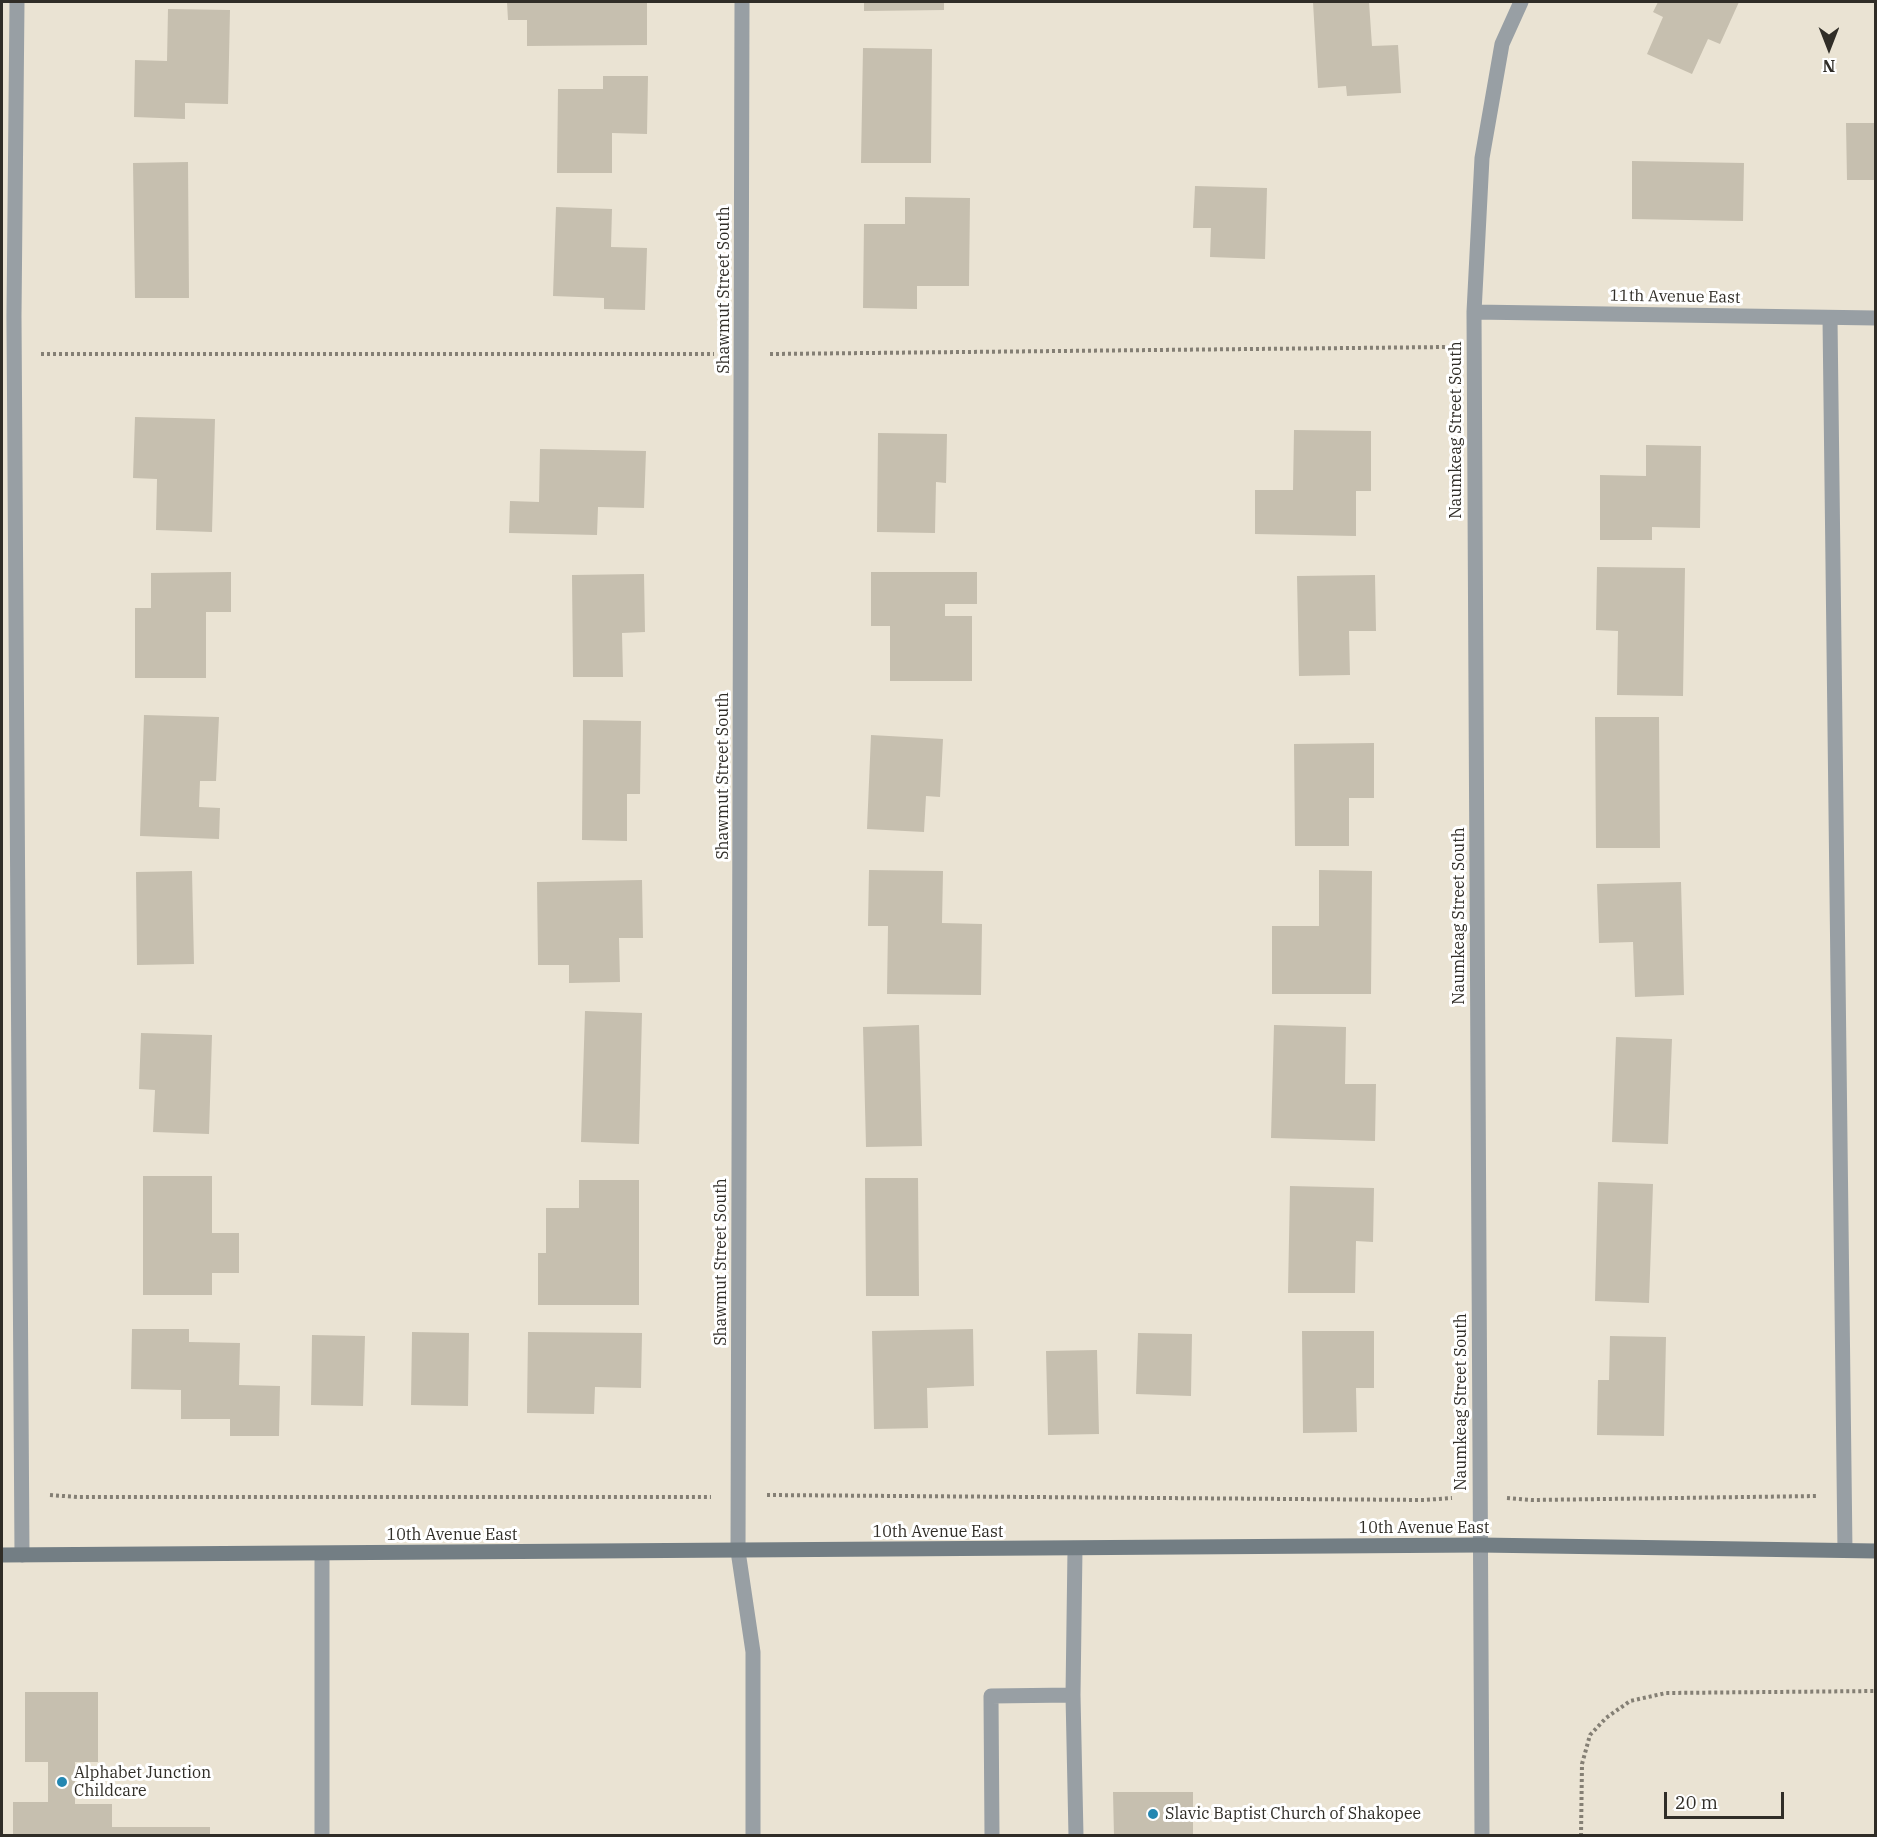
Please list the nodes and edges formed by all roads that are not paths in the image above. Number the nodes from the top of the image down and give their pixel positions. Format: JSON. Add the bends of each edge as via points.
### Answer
{"nodes":[{"id":1,"x":17,"y":2,"type":"edge"},
{"id":2,"x":742,"y":2,"type":"edge"},
{"id":3,"x":1521,"y":2,"type":"edge"},
{"id":4,"x":1474,"y":312,"type":"junction"},
{"id":5,"x":8,"y":316,"type":"edge"},
{"id":6,"x":1830,"y":318,"type":"junction"},
{"id":7,"x":1875,"y":318,"type":"edge"},
{"id":8,"x":1480,"y":1545,"type":"junction"},
{"id":9,"x":1074,"y":1549,"type":"junction"},
{"id":10,"x":1845,"y":1550,"type":"junction"},
{"id":11,"x":738,"y":1551,"type":"junction"},
{"id":12,"x":1875,"y":1551,"type":"edge"},
{"id":13,"x":322,"y":1554,"type":"junction"},
{"id":14,"x":2,"y":1555,"type":"edge"},
{"id":15,"x":22,"y":1555,"type":"junction"},
{"id":16,"x":1073,"y":1695,"type":"junction"},
{"id":17,"x":322,"y":1836,"type":"edge"},
{"id":18,"x":753,"y":1836,"type":"edge"},
{"id":19,"x":992,"y":1836,"type":"edge"},
{"id":20,"x":1076,"y":1836,"type":"edge"},
{"id":21,"x":1482,"y":1836,"type":"edge"}],
"edges":[{"from":1,"to":5,"type":"street"},
{"from":2,"to":11,"type":"street","name":"Shawmut Street South"},
{"from":3,"to":4,"type":"street","name":"Naumkeag Street South","via":[[1502,44],[1482,158]]},
{"from":4,"to":6,"type":"street","name":"11th Avenue East"},
{"from":4,"to":8,"type":"street","name":"Naumkeag Street South"},
{"from":5,"to":15,"type":"street"},
{"from":6,"to":7,"type":"street","name":"11th Avenue East"},
{"from":6,"to":10,"type":"street"},
{"from":8,"to":9,"type":"main road","name":"10th Avenue East"},
{"from":8,"to":10,"type":"main road","name":"10th Avenue East"},
{"from":8,"to":21,"type":"street","name":"Naumkeag Street South"},
{"from":9,"to":11,"type":"main road","name":"10th Avenue East"},
{"from":9,"to":16,"type":"street"},
{"from":10,"to":12,"type":"main road","name":"10th Avenue East"},
{"from":11,"to":13,"type":"main road","name":"10th Avenue East"},
{"from":11,"to":18,"type":"street","name":"Shawmut Street South","via":[[753,1653]]},
{"from":13,"to":15,"type":"main road","name":"10th Avenue East"},
{"from":13,"to":17,"type":"street"},
{"from":14,"to":15,"type":"main road","name":"10th Avenue East"},
{"from":16,"to":19,"type":"street","via":[[991,1696]]},
{"from":16,"to":20,"type":"street"}]}
